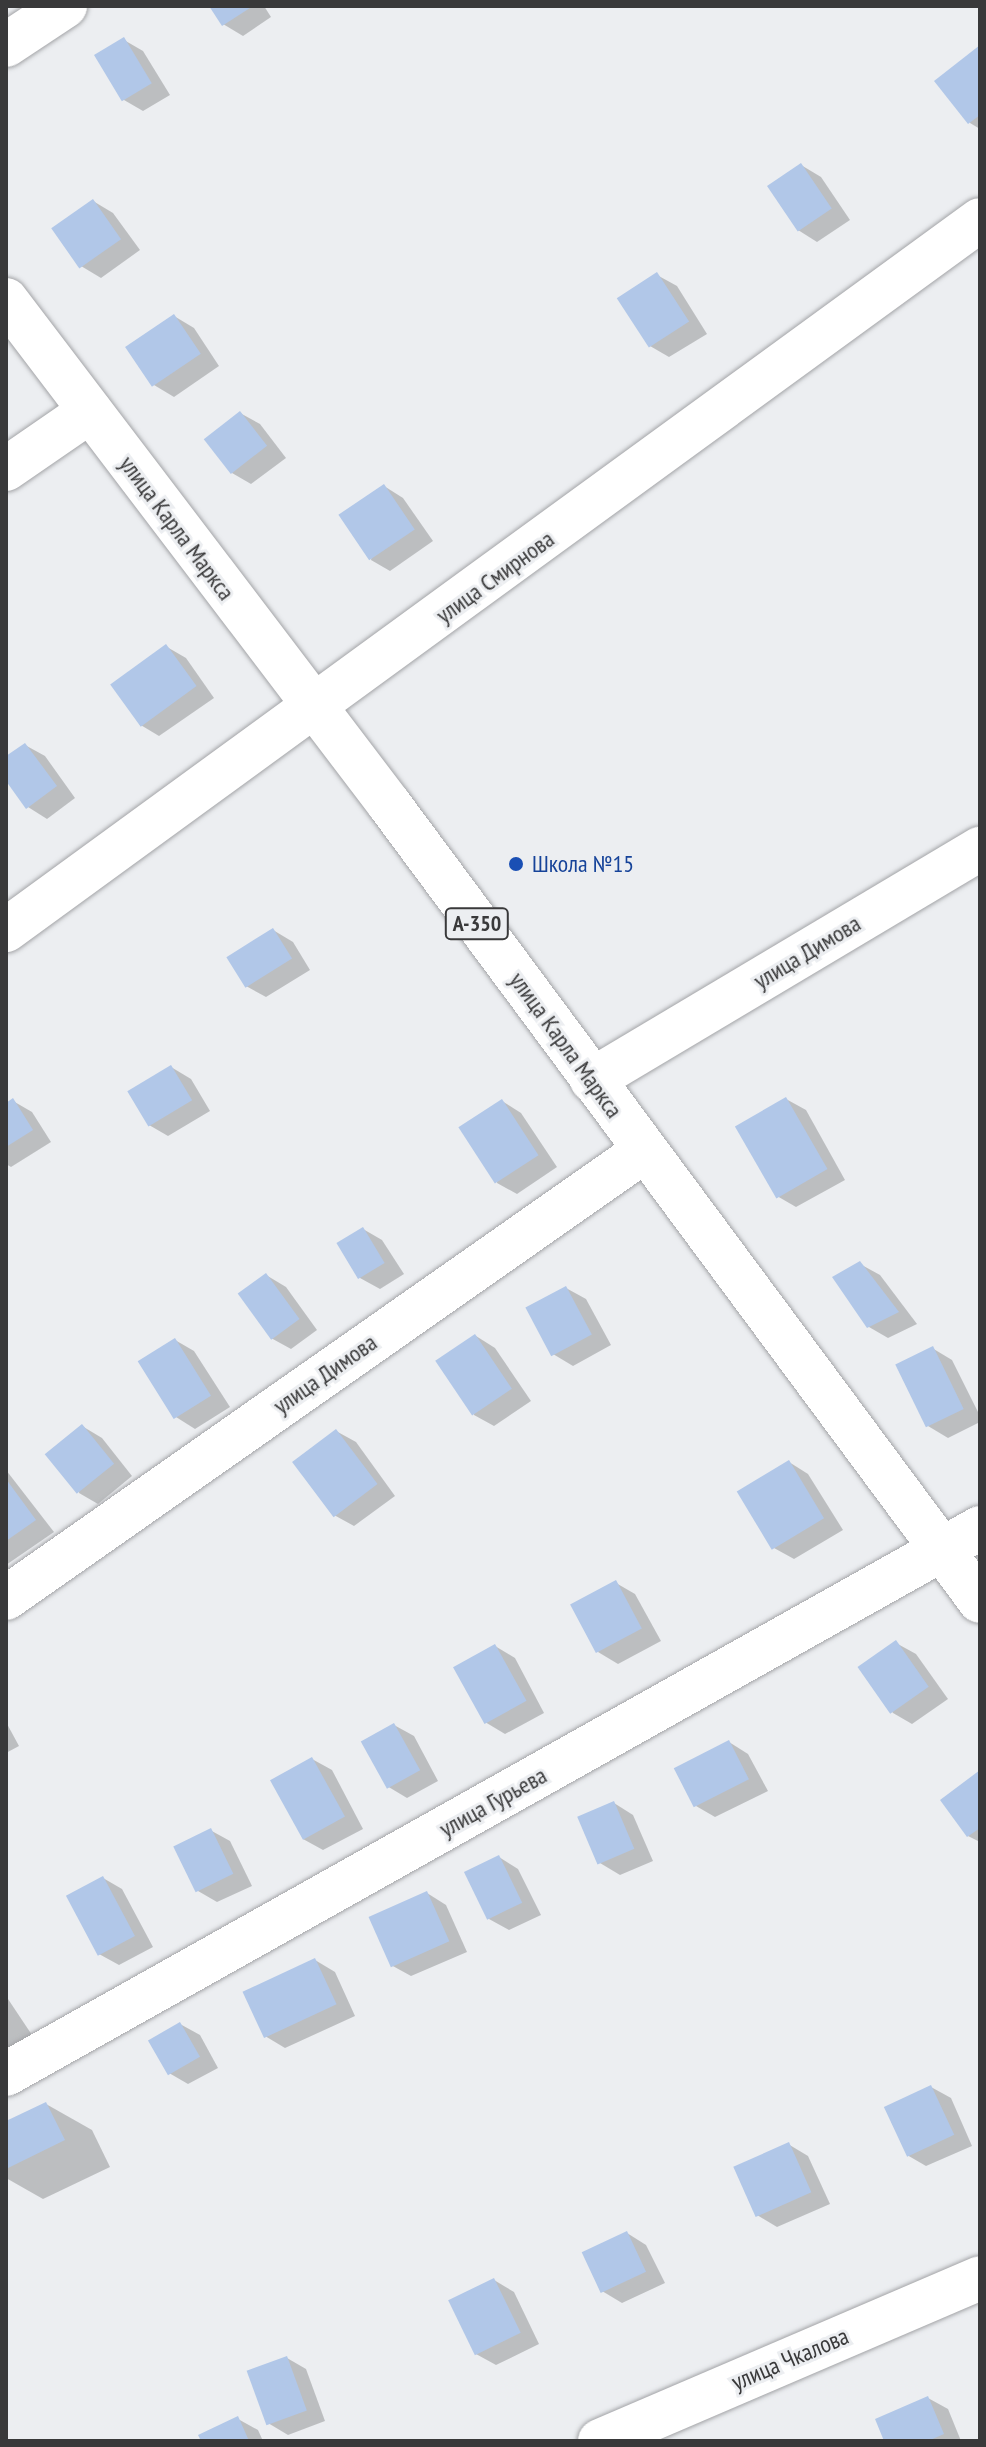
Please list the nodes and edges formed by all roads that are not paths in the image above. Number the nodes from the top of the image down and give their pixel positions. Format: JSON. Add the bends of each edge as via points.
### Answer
{"nodes":[{"id":1,"x":65,"y":6,"type":"edge"},
{"id":2,"x":6,"y":45,"type":"edge"},
{"id":3,"x":980,"y":220,"type":"edge"},
{"id":4,"x":6,"y":300,"type":"edge"},
{"id":5,"x":90,"y":411,"type":"junction"},
{"id":6,"x":6,"y":469,"type":"edge"},
{"id":7,"x":313,"y":710,"type":"junction"},
{"id":8,"x":980,"y":849,"type":"edge"},
{"id":9,"x":6,"y":930,"type":"edge"},
{"id":10,"x":592,"y":1080,"type":"junction"},
{"id":11,"x":644,"y":1151,"type":"junction"},
{"id":12,"x":962,"y":1539,"type":"edge"},
{"id":13,"x":6,"y":1598,"type":"edge"},
{"id":14,"x":980,"y":1601,"type":"edge"},
{"id":15,"x":6,"y":2074,"type":"edge"},
{"id":16,"x":980,"y":2278,"type":"edge"},
{"id":17,"x":600,"y":2441,"type":"edge"}],
"edges":[{"from":1,"to":2,"type":"main road"},
{"from":3,"to":7,"type":"main road","name":"улица Смирнова"},
{"from":4,"to":5,"type":"main road","name":"улица Карла Маркса","number":"А-350"},
{"from":5,"to":6,"type":"main road"},
{"from":5,"to":7,"type":"main road","name":"улица Карла Маркса","number":"А-350"},
{"from":7,"to":9,"type":"main road","name":"улица Смирнова"},
{"from":7,"to":10,"type":"main road","name":"улица Карла Маркса","number":"А-350"},
{"from":8,"to":10,"type":"main road","name":"улица Димова"},
{"from":10,"to":11,"type":"main road","name":"улица Карла Маркса","number":"А-350"},
{"from":11,"to":12,"type":"main road","name":"улица Карла Маркса","number":"А-350"},
{"from":11,"to":13,"type":"main road","name":"улица Димова"},
{"from":12,"to":14,"type":"main road","name":"улица Карла Маркса","number":"А-350"},
{"from":12,"to":15,"type":"main road","name":"улица Гурьева"},
{"from":16,"to":17,"type":"main road","name":"улица Чкалова"}]}
